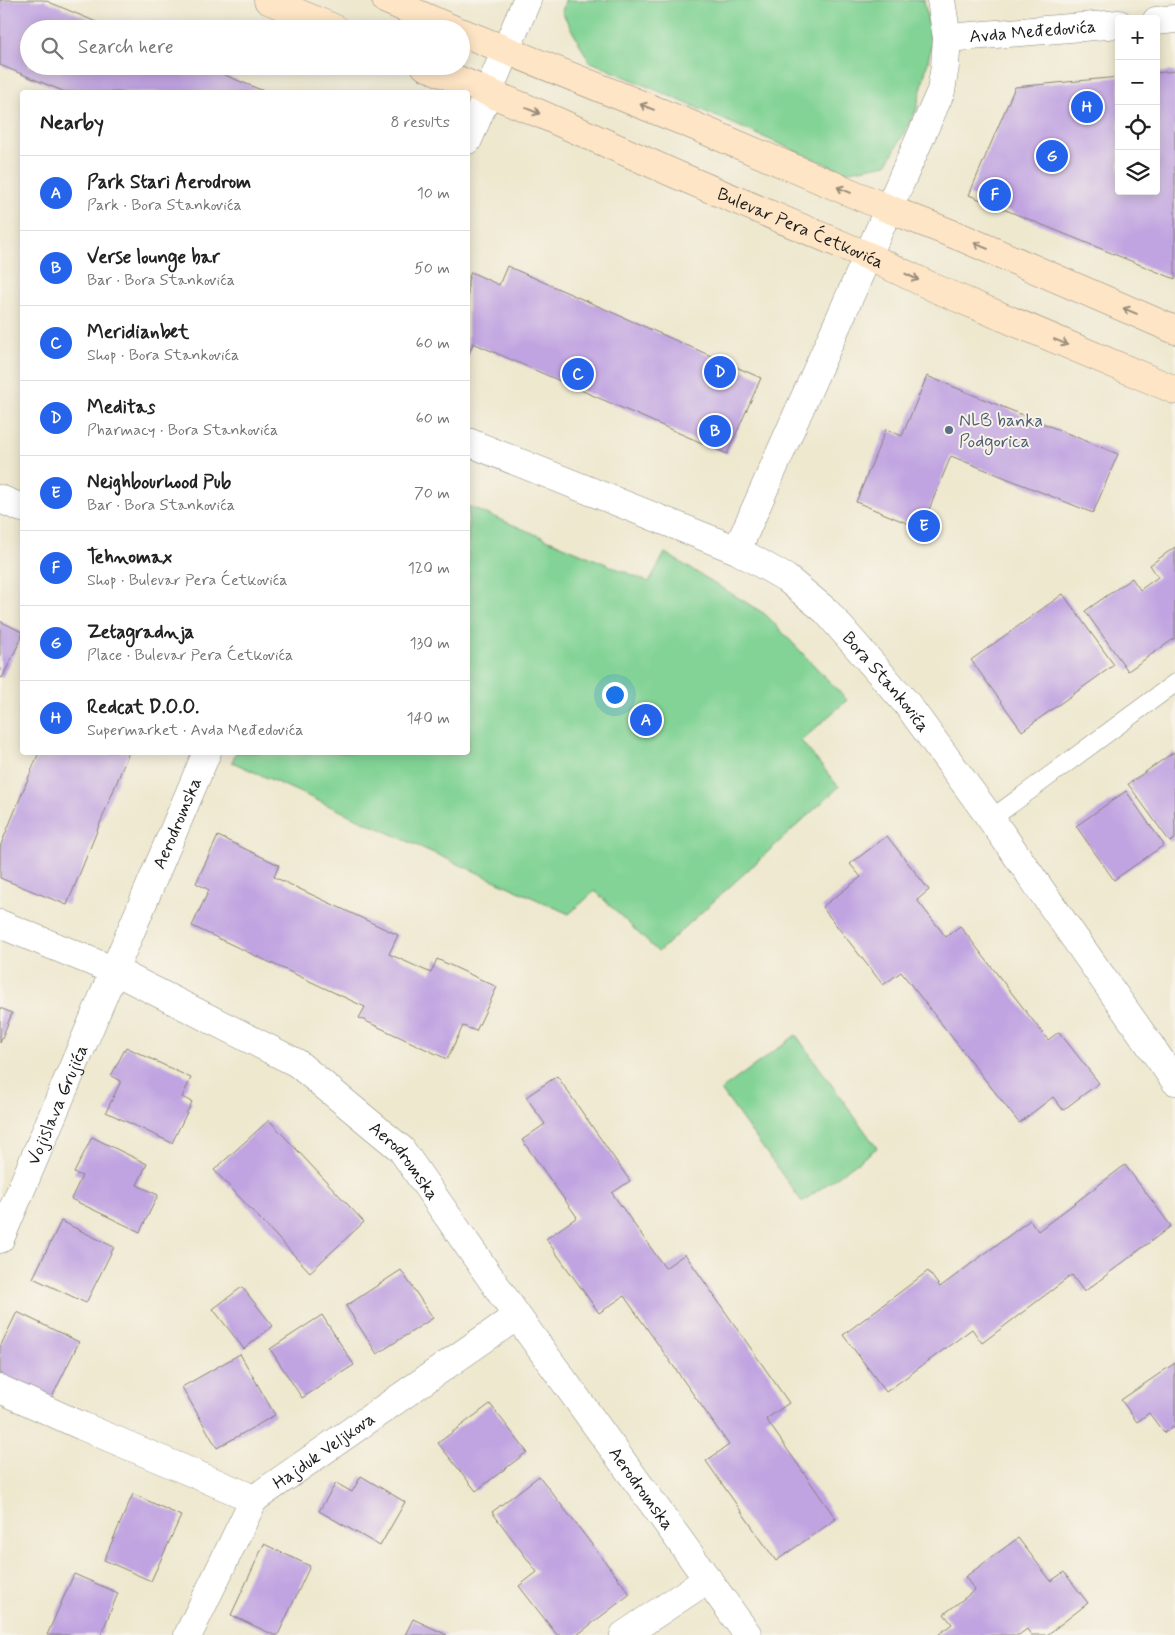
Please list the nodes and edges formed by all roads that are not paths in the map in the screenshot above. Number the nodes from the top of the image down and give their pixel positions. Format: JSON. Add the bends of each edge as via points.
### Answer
{"nodes":[{"id":1,"x":268,"y":0,"type":"edge"},
{"id":2,"x":386,"y":0,"type":"edge"},
{"id":3,"x":526,"y":0,"type":"edge"},
{"id":4,"x":941,"y":0,"type":"edge"},
{"id":5,"x":1175,"y":19,"type":"edge"},
{"id":6,"x":315,"y":20,"type":"edge"},
{"id":7,"x":432,"y":20,"type":"edge"},
{"id":8,"x":1160,"y":21,"type":"edge"},
{"id":9,"x":1115,"y":24,"type":"edge"},
{"id":10,"x":470,"y":36,"type":"edge"},
{"id":11,"x":947,"y":38,"type":"junction"},
{"id":12,"x":505,"y":51,"type":"junction"},
{"id":13,"x":446,"y":75,"type":"edge"},
{"id":14,"x":488,"y":93,"type":"junction"},
{"id":15,"x":470,"y":135,"type":"edge"},
{"id":16,"x":889,"y":209,"type":"junction"},
{"id":17,"x":868,"y":256,"type":"junction"},
{"id":18,"x":1175,"y":330,"type":"edge"},
{"id":19,"x":1175,"y":390,"type":"edge"},
{"id":20,"x":470,"y":443,"type":"edge"},
{"id":21,"x":0,"y":499,"type":"edge"},
{"id":22,"x":20,"y":507,"type":"edge"},
{"id":23,"x":738,"y":550,"type":"junction"},
{"id":24,"x":1175,"y":683,"type":"edge"},
{"id":25,"x":206,"y":755,"type":"edge"},
{"id":26,"x":991,"y":819,"type":"junction"},
{"id":27,"x":0,"y":924,"type":"edge"},
{"id":28,"x":115,"y":971,"type":"junction"},
{"id":29,"x":1175,"y":1081,"type":"edge"},
{"id":30,"x":0,"y":1240,"type":"edge"},
{"id":31,"x":517,"y":1316,"type":"junction"},
{"id":32,"x":0,"y":1389,"type":"edge"},
{"id":33,"x":254,"y":1499,"type":"junction"},
{"id":34,"x":708,"y":1579,"type":"junction"},
{"id":35,"x":188,"y":1635,"type":"edge"},
{"id":36,"x":624,"y":1635,"type":"edge"},
{"id":37,"x":748,"y":1635,"type":"edge"}],
"edges":[{"from":1,"to":6,"type":"main road"},
{"from":2,"to":7,"type":"main road"},
{"from":3,"to":12,"type":"street"},
{"from":4,"to":11,"type":"street"},
{"from":5,"to":8,"type":"street"},
{"from":9,"to":11,"type":"street","name":"Avda Međedovića"},
{"from":10,"to":12,"type":"main road"},
{"from":11,"to":16,"type":"street","via":[[941,91]]},
{"from":12,"to":14,"type":"street"},
{"from":16,"to":12,"type":"main road","one_way":true},
{"from":13,"to":14,"type":"main road","name":"Bulevar Pera Ćetkovića"},
{"from":14,"to":15,"type":"street"},
{"from":14,"to":17,"type":"main road","name":"Bulevar Pera Ćetkovića","one_way":true},
{"from":16,"to":17,"type":"street"},
{"from":18,"to":16,"type":"main road","one_way":true},
{"from":17,"to":19,"type":"main road","name":"Bulevar Pera Ćetkovića","one_way":true,"via":[[939,290]]},
{"from":17,"to":23,"type":"street"},
{"from":20,"to":23,"type":"street","name":"Bora Stankovića"},
{"from":21,"to":22,"type":"street"},
{"from":23,"to":26,"type":"street","name":"Bora Stankovića","via":[[786,578],[826,611],[906,704]]},
{"from":24,"to":26,"type":"lane"},
{"from":25,"to":28,"type":"street","name":"Aerodromska"},
{"from":26,"to":29,"type":"street","name":"Bora Stankovića"},
{"from":27,"to":28,"type":"street"},
{"from":28,"to":30,"type":"street","name":"Vojislava Grujića"},
{"from":28,"to":31,"type":"street","name":"Aerodromska","via":[[298,1063],[402,1149]]},
{"from":31,"to":33,"type":"street","name":"Hajduk Veljkova"},
{"from":31,"to":34,"type":"street","name":"Aerodromska"},
{"from":32,"to":33,"type":"street"},
{"from":33,"to":35,"type":"street","name":"Hajduk Veljkova"},
{"from":34,"to":36,"type":"street"},
{"from":34,"to":37,"type":"street","name":"Aerodromska"}]}
